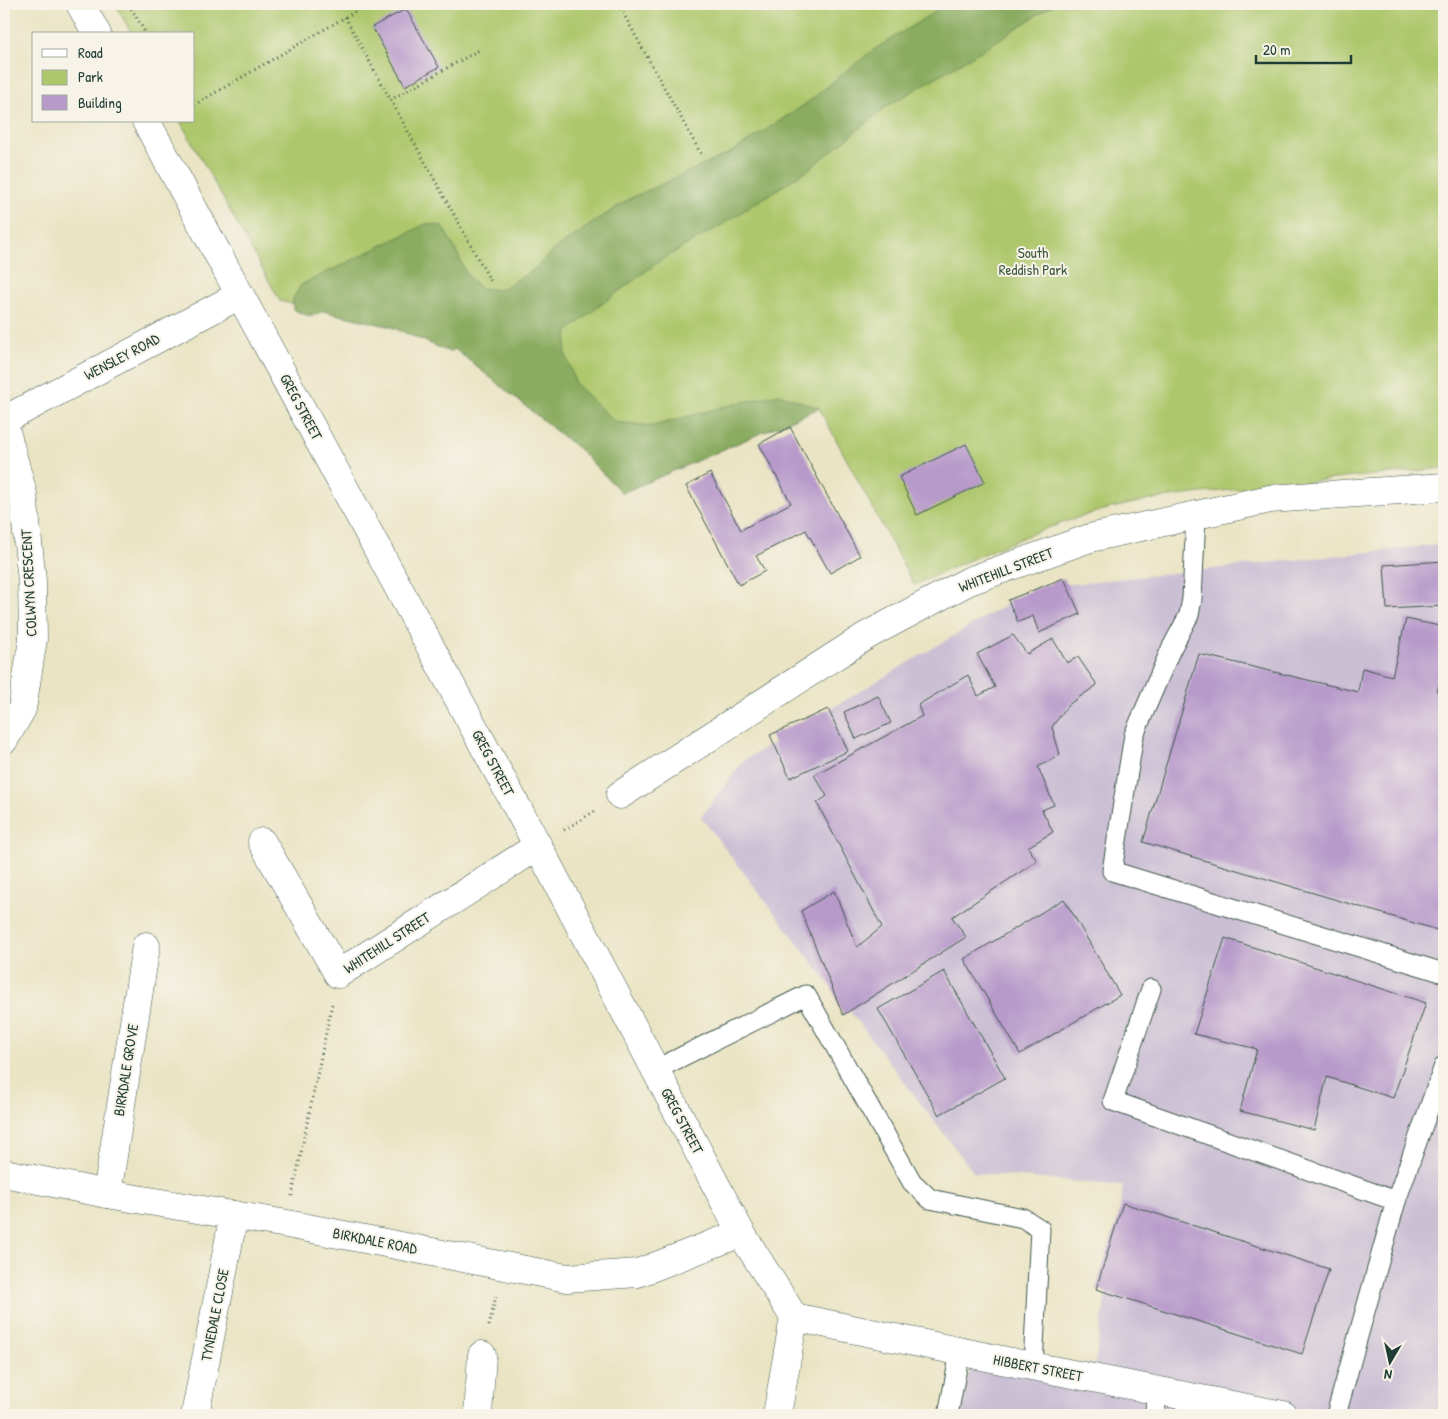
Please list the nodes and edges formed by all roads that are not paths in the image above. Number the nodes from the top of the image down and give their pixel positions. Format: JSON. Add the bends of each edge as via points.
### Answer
{"nodes":[{"id":1,"x":80,"y":4,"type":"edge"},
{"id":2,"x":96,"y":32,"type":"edge"},
{"id":3,"x":147,"y":122,"type":"edge"},
{"id":4,"x":240,"y":295,"type":"junction"},
{"id":5,"x":4,"y":420,"type":"edge"},
{"id":6,"x":4,"y":424,"type":"edge"},
{"id":7,"x":1444,"y":486,"type":"edge"},
{"id":8,"x":1196,"y":515,"type":"junction"},
{"id":9,"x":4,"y":740,"type":"edge"},
{"id":10,"x":620,"y":795,"type":"road end"},
{"id":11,"x":262,"y":842,"type":"dead end"},
{"id":12,"x":538,"y":846,"type":"junction"},
{"id":13,"x":146,"y":946,"type":"dead end"},
{"id":14,"x":1444,"y":973,"type":"edge"},
{"id":15,"x":1151,"y":989,"type":"dead end"},
{"id":16,"x":1444,"y":1066,"type":"edge"},
{"id":17,"x":655,"y":1070,"type":"junction"},
{"id":18,"x":4,"y":1173,"type":"edge"},
{"id":19,"x":107,"y":1194,"type":"junction"},
{"id":20,"x":1396,"y":1201,"type":"junction"},
{"id":21,"x":234,"y":1215,"type":"junction"},
{"id":22,"x":741,"y":1233,"type":"junction"},
{"id":23,"x":794,"y":1317,"type":"junction"},
{"id":24,"x":960,"y":1352,"type":"junction"},
{"id":25,"x":482,"y":1355,"type":"road end"},
{"id":26,"x":1033,"y":1366,"type":"junction"},
{"id":27,"x":1156,"y":1403,"type":"edge"},
{"id":28,"x":195,"y":1415,"type":"edge"},
{"id":29,"x":478,"y":1415,"type":"edge"},
{"id":30,"x":777,"y":1415,"type":"edge"},
{"id":31,"x":948,"y":1415,"type":"edge"},
{"id":32,"x":1283,"y":1415,"type":"edge"},
{"id":33,"x":1336,"y":1415,"type":"edge"}],
"edges":[{"from":1,"to":2,"type":"street"},
{"from":3,"to":4,"type":"street","name":"GREG STREET"},
{"from":4,"to":5,"type":"street","name":"WENSLEY ROAD"},
{"from":4,"to":12,"type":"street","name":"GREG STREET"},
{"from":6,"to":9,"type":"street","name":"COLWYN CRESCENT","via":[[22,494],[32,581],[33,639],[22,709]]},
{"from":7,"to":8,"type":"street","name":"WHITEHILL STREET","via":[[1270,499]]},
{"from":8,"to":10,"type":"street","name":"WHITEHILL STREET","via":[[1090,538],[969,581],[866,636]]},
{"from":8,"to":14,"type":"lane","via":[[1189,615],[1134,735],[1112,871]]},
{"from":11,"to":12,"type":"street","name":"WHITEHILL STREET","via":[[338,974]]},
{"from":12,"to":17,"type":"street","name":"GREG STREET"},
{"from":13,"to":19,"type":"street","name":"BIRKDALE GROVE"},
{"from":15,"to":20,"type":"lane","via":[[1113,1101]]},
{"from":16,"to":20,"type":"lane"},
{"from":17,"to":22,"type":"street","name":"GREG STREET"},
{"from":17,"to":26,"type":"lane","via":[[806,995],[912,1182],[930,1198],[1023,1218],[1040,1229]]},
{"from":18,"to":19,"type":"street","name":"BIRKDALE ROAD"},
{"from":19,"to":21,"type":"street","name":"BIRKDALE ROAD"},
{"from":20,"to":33,"type":"lane"},
{"from":21,"to":22,"type":"street","name":"BIRKDALE ROAD","via":[[567,1278],[638,1273]]},
{"from":21,"to":28,"type":"street","name":"TYNEDALE CLOSE"},
{"from":22,"to":23,"type":"street","name":"GREG STREET"},
{"from":23,"to":24,"type":"street","name":"HIBBERT STREET"},
{"from":23,"to":30,"type":"street"},
{"from":24,"to":26,"type":"street","name":"HIBBERT STREET"},
{"from":24,"to":31,"type":"lane"},
{"from":25,"to":29,"type":"street"},
{"from":26,"to":27,"type":"street","name":"HIBBERT STREET"},
{"from":27,"to":32,"type":"street","name":"HIBBERT STREET"}]}
